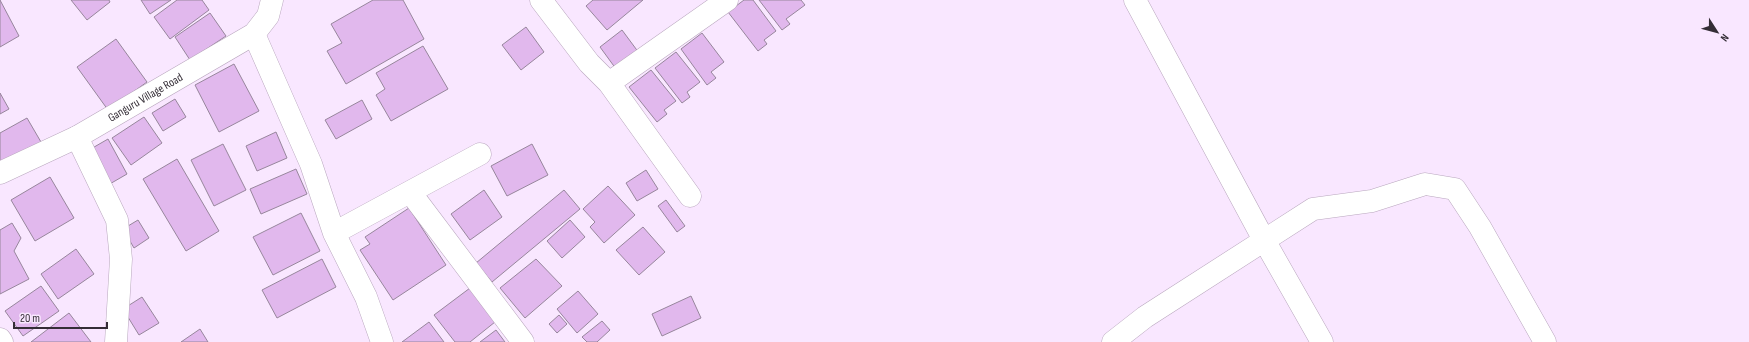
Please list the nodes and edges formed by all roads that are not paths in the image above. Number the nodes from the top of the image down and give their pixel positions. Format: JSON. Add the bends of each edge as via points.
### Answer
{"nodes":[{"id":1,"x":272,"y":0,"type":"edge"},
{"id":2,"x":541,"y":0,"type":"edge"},
{"id":3,"x":727,"y":0,"type":"edge"},
{"id":4,"x":1135,"y":0,"type":"edge"},
{"id":5,"x":254,"y":34,"type":"junction"},
{"id":6,"x":609,"y":83,"type":"junction"},
{"id":7,"x":76,"y":137,"type":"junction"},
{"id":8,"x":480,"y":154,"type":"dead end"},
{"id":9,"x":0,"y":173,"type":"edge"},
{"id":10,"x":410,"y":192,"type":"junction"},
{"id":11,"x":690,"y":196,"type":"dead end"},
{"id":12,"x":334,"y":233,"type":"junction"},
{"id":13,"x":1264,"y":240,"type":"junction"},
{"id":14,"x":0,"y":339,"type":"edge"},
{"id":15,"x":2,"y":342,"type":"edge"},
{"id":16,"x":116,"y":342,"type":"edge"},
{"id":17,"x":382,"y":342,"type":"edge"},
{"id":18,"x":523,"y":342,"type":"edge"},
{"id":19,"x":1113,"y":342,"type":"edge"},
{"id":20,"x":1322,"y":342,"type":"edge"},
{"id":21,"x":1545,"y":342,"type":"edge"}],
"edges":[{"from":1,"to":5,"type":"street","name":"Ganguru Village Road","via":[[268,16]]},
{"from":2,"to":6,"type":"street","via":[[589,63]]},
{"from":3,"to":6,"type":"street"},
{"from":4,"to":13,"type":"street"},
{"from":5,"to":7,"type":"street","name":"Ganguru Village Road"},
{"from":5,"to":12,"type":"street","via":[[311,164]]},
{"from":6,"to":11,"type":"street"},
{"from":7,"to":9,"type":"street","name":"Ganguru Village Road"},
{"from":7,"to":16,"type":"street","via":[[117,220],[121,258]]},
{"from":8,"to":10,"type":"street"},
{"from":10,"to":12,"type":"street"},
{"from":10,"to":18,"type":"street"},
{"from":12,"to":17,"type":"street","via":[[366,297]]},
{"from":13,"to":19,"type":"street","via":[[1145,317]]},
{"from":13,"to":20,"type":"street"},
{"from":13,"to":21,"type":"street","via":[[1313,209],[1372,201],[1425,184],[1455,189],[1480,227]]},
{"from":14,"to":15,"type":"street"}]}
